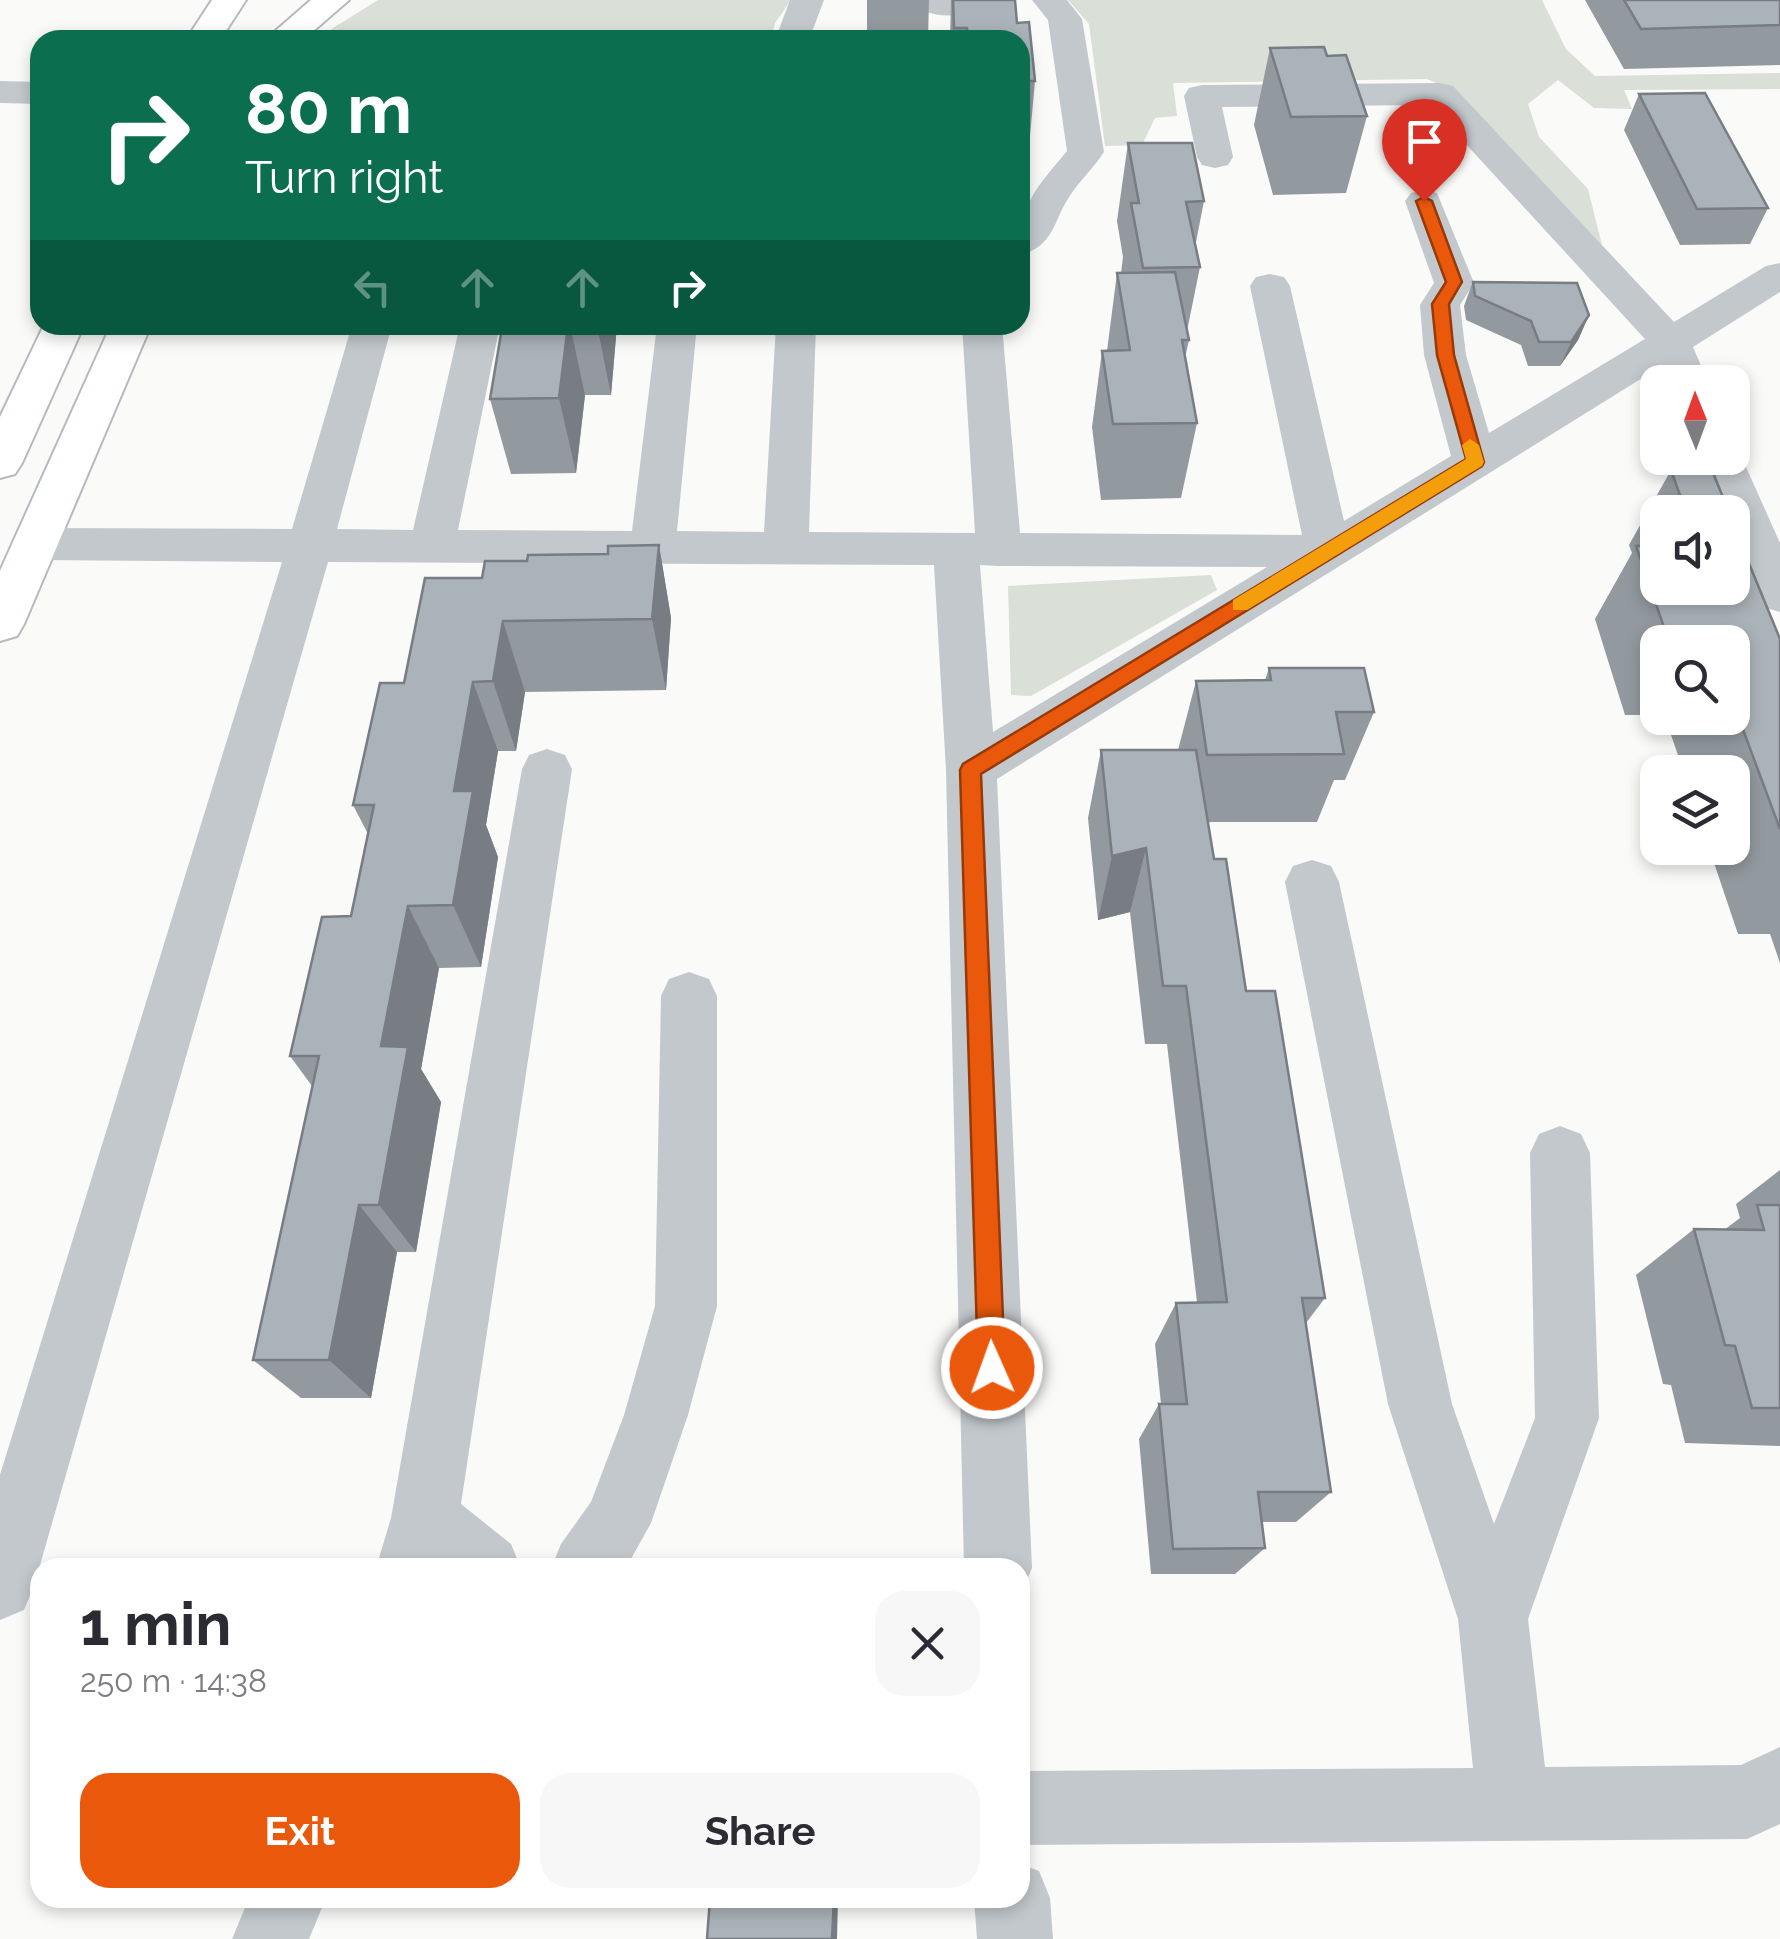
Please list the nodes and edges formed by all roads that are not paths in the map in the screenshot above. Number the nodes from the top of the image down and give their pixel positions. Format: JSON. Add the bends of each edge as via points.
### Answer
{"nodes":[{"id":1,"x":205,"y":0,"type":"edge"},
{"id":2,"x":229,"y":0,"type":"edge"},
{"id":3,"x":283,"y":0,"type":"edge"},
{"id":4,"x":332,"y":0,"type":"edge"},
{"id":5,"x":806,"y":0,"type":"edge"},
{"id":6,"x":1050,"y":0,"type":"edge"},
{"id":7,"x":195,"y":30,"type":"edge"},
{"id":8,"x":210,"y":30,"type":"edge"},
{"id":9,"x":266,"y":30,"type":"edge"},
{"id":10,"x":294,"y":30,"type":"edge"},
{"id":11,"x":796,"y":30,"type":"edge"},
{"id":12,"x":0,"y":92,"type":"edge"},
{"id":13,"x":30,"y":93,"type":"edge"},
{"id":14,"x":1215,"y":157,"type":"dead end"},
{"id":15,"x":1424,"y":201,"type":"dead end"},
{"id":16,"x":1030,"y":235,"type":"edge"},
{"id":17,"x":1780,"y":275,"type":"edge"},
{"id":18,"x":1270,"y":286,"type":"dead end"},
{"id":19,"x":59,"y":335,"type":"edge"},
{"id":20,"x":127,"y":335,"type":"edge"},
{"id":21,"x":369,"y":335,"type":"edge"},
{"id":22,"x":478,"y":335,"type":"edge"},
{"id":23,"x":676,"y":335,"type":"edge"},
{"id":24,"x":796,"y":335,"type":"edge"},
{"id":25,"x":982,"y":335,"type":"edge"},
{"id":26,"x":1670,"y":342,"type":"junction"},
{"id":27,"x":1680,"y":365,"type":"edge"},
{"id":28,"x":1475,"y":462,"type":"junction"},
{"id":29,"x":0,"y":463,"type":"edge"},
{"id":30,"x":1727,"y":475,"type":"edge"},
{"id":31,"x":35,"y":544,"type":"junction"},
{"id":32,"x":310,"y":546,"type":"junction"},
{"id":33,"x":432,"y":547,"type":"junction"},
{"id":34,"x":653,"y":548,"type":"junction"},
{"id":35,"x":786,"y":549,"type":"junction"},
{"id":36,"x":978,"y":550,"type":"junction"},
{"id":37,"x":1328,"y":552,"type":"junction"},
{"id":38,"x":1780,"y":596,"type":"edge"},
{"id":39,"x":0,"y":624,"type":"edge"},
{"id":40,"x":547,"y":770,"type":"dead end"},
{"id":41,"x":970,"y":770,"type":"junction"},
{"id":42,"x":1312,"y":882,"type":"dead end"},
{"id":43,"x":690,"y":996,"type":"dead end"},
{"id":44,"x":1560,"y":1153,"type":"dead end"},
{"id":45,"x":418,"y":1543,"type":"edge"},
{"id":46,"x":459,"y":1558,"type":"edge"},
{"id":47,"x":592,"y":1558,"type":"edge"},
{"id":48,"x":998,"y":1558,"type":"edge"},
{"id":49,"x":0,"y":1586,"type":"edge"},
{"id":50,"x":1493,"y":1619,"type":"junction"},
{"id":51,"x":1780,"y":1784,"type":"edge"},
{"id":52,"x":1513,"y":1804,"type":"junction"},
{"id":53,"x":1030,"y":1808,"type":"edge"},
{"id":54,"x":284,"y":1908,"type":"edge"},
{"id":55,"x":1013,"y":1908,"type":"edge"},
{"id":56,"x":270,"y":1939,"type":"edge"},
{"id":57,"x":1015,"y":1939,"type":"edge"}],
"edges":[{"from":1,"to":7,"type":"main road"},
{"from":2,"to":8,"type":"main road"},
{"from":3,"to":9,"type":"main road"},
{"from":4,"to":10,"type":"main road"},
{"from":5,"to":11,"type":"street"},
{"from":6,"to":16,"type":"street","via":[[1065,19],[1086,152],[1050,196]]},
{"from":12,"to":13,"type":"street"},
{"from":14,"to":26,"type":"street","via":[[1202,96],[1440,94]]},
{"from":15,"to":28,"type":"street","via":[[1454,282],[1440,304],[1445,355]]},
{"from":17,"to":26,"type":"street"},
{"from":18,"to":37,"type":"street"},
{"from":19,"to":29,"type":"main road"},
{"from":20,"to":31,"type":"main road"},
{"from":21,"to":32,"type":"street"},
{"from":22,"to":33,"type":"street"},
{"from":23,"to":34,"type":"street"},
{"from":24,"to":35,"type":"street"},
{"from":25,"to":36,"type":"street"},
{"from":26,"to":27,"type":"street"},
{"from":26,"to":28,"type":"street"},
{"from":28,"to":37,"type":"street"},
{"from":30,"to":38,"type":"street"},
{"from":31,"to":32,"type":"street"},
{"from":31,"to":39,"type":"main road"},
{"from":32,"to":33,"type":"street"},
{"from":32,"to":49,"type":"street"},
{"from":33,"to":34,"type":"street"},
{"from":34,"to":35,"type":"street"},
{"from":35,"to":36,"type":"street"},
{"from":36,"to":37,"type":"street"},
{"from":36,"to":41,"type":"street"},
{"from":37,"to":41,"type":"street"},
{"from":40,"to":45,"type":"street"},
{"from":41,"to":48,"type":"street"},
{"from":42,"to":50,"type":"street","via":[[1420,1404]]},
{"from":43,"to":47,"type":"street","via":[[686,1306],[617,1523]]},
{"from":44,"to":50,"type":"street","via":[[1567,1418]]},
{"from":45,"to":46,"type":"street"},
{"from":50,"to":52,"type":"street"},
{"from":51,"to":52,"type":"street","via":[[1747,1802]]},
{"from":52,"to":53,"type":"street"},
{"from":54,"to":56,"type":"street"},
{"from":55,"to":57,"type":"street"}]}
